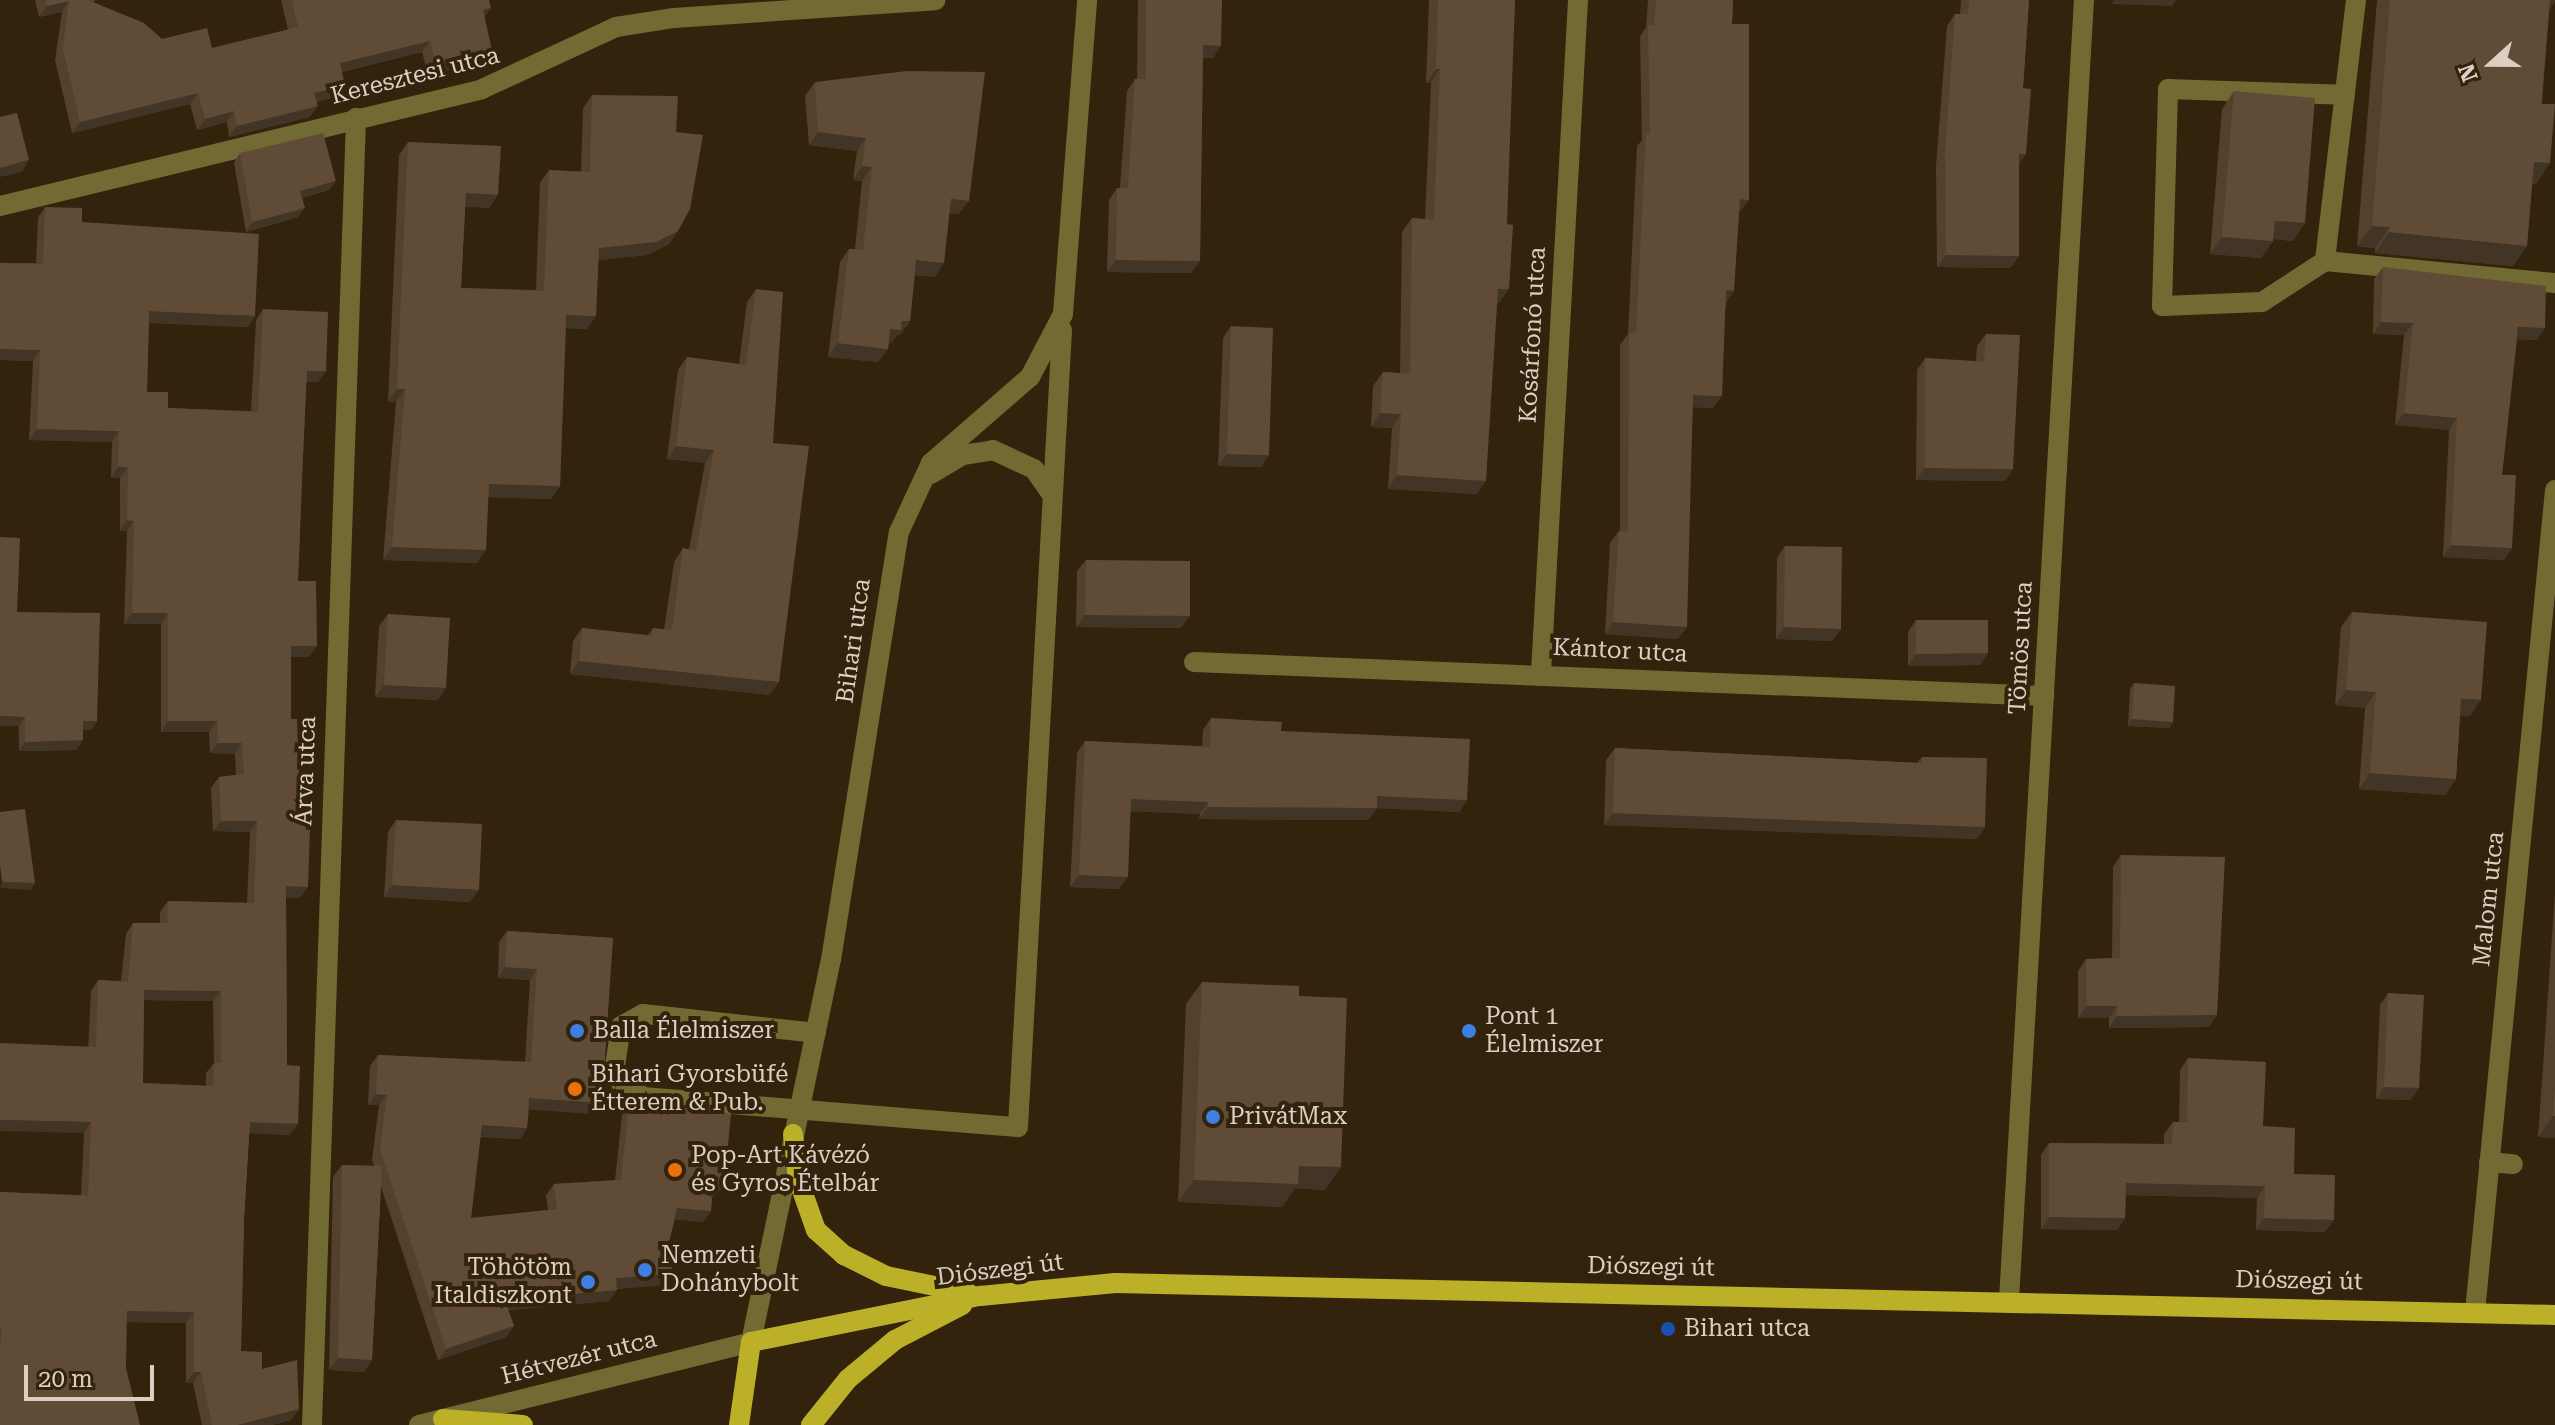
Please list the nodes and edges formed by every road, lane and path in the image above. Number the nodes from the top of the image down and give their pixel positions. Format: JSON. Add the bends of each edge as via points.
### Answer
{"nodes":[{"id":1,"x":935,"y":0,"type":"edge"},
{"id":2,"x":1087,"y":0,"type":"edge"},
{"id":3,"x":1578,"y":0,"type":"edge"},
{"id":4,"x":2084,"y":0,"type":"edge"},
{"id":5,"x":2356,"y":0,"type":"edge"},
{"id":6,"x":2345,"y":95,"type":"junction"},
{"id":7,"x":356,"y":118,"type":"junction"},
{"id":8,"x":0,"y":206,"type":"edge"},
{"id":9,"x":2325,"y":261,"type":"junction"},
{"id":10,"x":2555,"y":283,"type":"edge"},
{"id":11,"x":1063,"y":314,"type":"junction"},
{"id":12,"x":918,"y":483,"type":"junction"},
{"id":13,"x":2555,"y":490,"type":"edge"},
{"id":14,"x":1052,"y":495,"type":"junction"},
{"id":15,"x":1194,"y":662,"type":"dead end"},
{"id":16,"x":1541,"y":673,"type":"junction"},
{"id":17,"x":2044,"y":696,"type":"junction"},
{"id":18,"x":816,"y":1033,"type":"junction"},
{"id":19,"x":799,"y":1109,"type":"junction"},
{"id":20,"x":793,"y":1134,"type":"junction"},
{"id":21,"x":2489,"y":1162,"type":"junction"},
{"id":22,"x":2513,"y":1164,"type":"dead end"},
{"id":23,"x":980,"y":1296,"type":"junction"},
{"id":24,"x":2009,"y":1300,"type":"junction"},
{"id":25,"x":2475,"y":1312,"type":"junction"},
{"id":26,"x":2555,"y":1315,"type":"edge"},
{"id":27,"x":751,"y":1342,"type":"junction"},
{"id":28,"x":443,"y":1419,"type":"junction"},
{"id":29,"x":312,"y":1425,"type":"edge"},
{"id":30,"x":419,"y":1425,"type":"edge"},
{"id":31,"x":523,"y":1425,"type":"edge"},
{"id":32,"x":739,"y":1425,"type":"edge"},
{"id":33,"x":811,"y":1425,"type":"edge"}],
"edges":[{"from":1,"to":7,"type":"street","name":"Keresztesi utca","via":[[645,21],[598,32],[508,81]]},
{"from":2,"to":11,"type":"street","name":"Bihari utca"},
{"from":3,"to":16,"type":"street","name":"Kosárfonó utca"},
{"from":4,"to":17,"type":"street","name":"Tömös utca"},
{"from":5,"to":6,"type":"street"},
{"from":6,"to":9,"type":"street"},
{"from":6,"to":9,"type":"street","via":[[2168,89],[2162,306],[2262,302]]},
{"from":7,"to":8,"type":"street","name":"Keresztesi utca"},
{"from":7,"to":29,"type":"street","name":"Árva utca"},
{"from":9,"to":10,"type":"street"},
{"from":11,"to":12,"type":"street","name":"Bihari utca","via":[[1030,377],[947,446]]},
{"from":11,"to":14,"type":"street"},
{"from":12,"to":14,"type":"street","via":[[963,455],[993,450],[1034,469]]},
{"from":12,"to":18,"type":"street","name":"Bihari utca","via":[[889,574],[844,887]]},
{"from":13,"to":21,"type":"street","name":"Malom utca"},
{"from":14,"to":19,"type":"street","via":[[1018,1127]]},
{"from":15,"to":16,"type":"street","name":"Kántor utca"},
{"from":16,"to":17,"type":"street","name":"Kántor utca"},
{"from":17,"to":24,"type":"street","name":"Tömös utca"},
{"from":18,"to":19,"type":"street","name":"Bihari utca"},
{"from":18,"to":19,"type":"street","via":[[652,1014],[626,1021],[617,1034],[617,1075],[635,1094]]},
{"from":19,"to":20,"type":"street","name":"Bihari utca"},
{"from":20,"to":23,"type":"main road","via":[[798,1179],[816,1230],[844,1255],[886,1276]]},
{"from":20,"to":27,"type":"street","name":"Bihari utca"},
{"from":21,"to":22,"type":"street"},
{"from":21,"to":25,"type":"street","name":"Malom utca"},
{"from":23,"to":24,"type":"main road","name":"Diószegi út","via":[[1115,1283]]},
{"from":23,"to":27,"type":"main road","name":"Diószegi út"},
{"from":23,"to":33,"type":"main road","via":[[895,1340],[848,1379]]},
{"from":24,"to":25,"type":"main road","name":"Diószegi út"},
{"from":25,"to":26,"type":"main road","name":"Diószegi út"},
{"from":27,"to":28,"type":"street","name":"Hétvezér utca"},
{"from":27,"to":32,"type":"main road"},
{"from":28,"to":30,"type":"street","name":"Hétvezér utca"},
{"from":28,"to":31,"type":"main road"}]}
